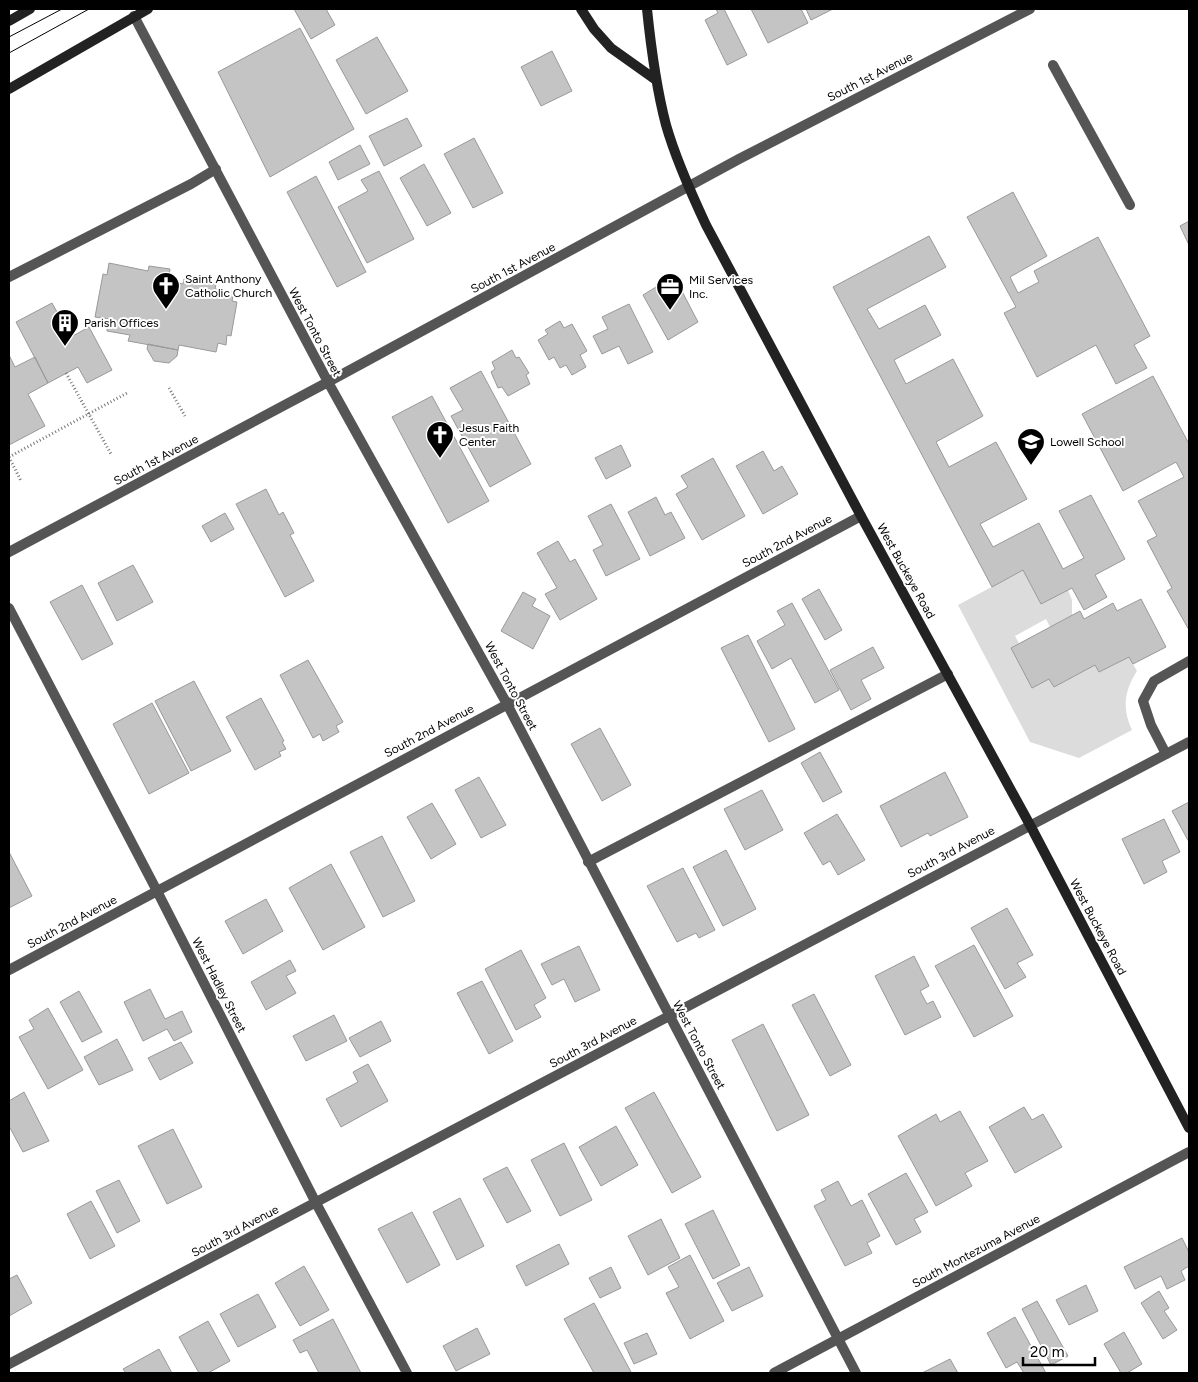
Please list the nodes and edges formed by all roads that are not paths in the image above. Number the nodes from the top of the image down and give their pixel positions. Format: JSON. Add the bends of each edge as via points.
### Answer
{"nodes":[{"id":1,"x":30,"y":9,"type":"edge"},
{"id":2,"x":148,"y":9,"type":"edge"},
{"id":3,"x":581,"y":9,"type":"edge"},
{"id":4,"x":647,"y":9,"type":"edge"},
{"id":5,"x":1029,"y":9,"type":"edge"},
{"id":6,"x":134,"y":16,"type":"junction"},
{"id":7,"x":9,"y":20,"type":"edge"},
{"id":8,"x":1052,"y":65,"type":"dead end"},
{"id":9,"x":656,"y":80,"type":"junction"},
{"id":10,"x":9,"y":89,"type":"edge"},
{"id":11,"x":216,"y":169,"type":"junction"},
{"id":12,"x":688,"y":187,"type":"junction"},
{"id":13,"x":1130,"y":205,"type":"dead end"},
{"id":14,"x":9,"y":277,"type":"edge"},
{"id":15,"x":328,"y":382,"type":"junction"},
{"id":16,"x":861,"y":516,"type":"junction"},
{"id":17,"x":9,"y":552,"type":"edge"},
{"id":18,"x":9,"y":608,"type":"edge"},
{"id":19,"x":1189,"y":661,"type":"edge"},
{"id":20,"x":948,"y":674,"type":"junction"},
{"id":21,"x":507,"y":704,"type":"junction"},
{"id":22,"x":1189,"y":742,"type":"edge"},
{"id":23,"x":1166,"y":754,"type":"junction"},
{"id":24,"x":1030,"y":825,"type":"junction"},
{"id":25,"x":588,"y":862,"type":"junction"},
{"id":26,"x":157,"y":891,"type":"junction"},
{"id":27,"x":9,"y":970,"type":"edge"},
{"id":28,"x":670,"y":1016,"type":"junction"},
{"id":29,"x":1189,"y":1128,"type":"edge"},
{"id":30,"x":1189,"y":1152,"type":"edge"},
{"id":31,"x":316,"y":1203,"type":"junction"},
{"id":32,"x":838,"y":1339,"type":"junction"},
{"id":33,"x":9,"y":1364,"type":"edge"},
{"id":34,"x":406,"y":1373,"type":"edge"},
{"id":35,"x":774,"y":1373,"type":"edge"},
{"id":36,"x":856,"y":1373,"type":"edge"}],
"edges":[{"from":1,"to":7,"type":"main road"},
{"from":2,"to":6,"type":"main road"},
{"from":3,"to":9,"type":"main road","via":[[611,48]]},
{"from":4,"to":9,"type":"main road","name":"West Buckeye Road"},
{"from":5,"to":12,"type":"street","name":"South 1st Avenue"},
{"from":6,"to":10,"type":"main road"},
{"from":6,"to":11,"type":"street","name":"West Tonto Street"},
{"from":8,"to":13,"type":"street"},
{"from":9,"to":12,"type":"main road","name":"West Buckeye Road","via":[[667,127]]},
{"from":11,"to":14,"type":"street"},
{"from":11,"to":15,"type":"street","name":"West Tonto Street"},
{"from":12,"to":15,"type":"street","name":"South 1st Avenue"},
{"from":12,"to":16,"type":"main road","name":"West Buckeye Road"},
{"from":15,"to":17,"type":"street","name":"South 1st Avenue"},
{"from":15,"to":21,"type":"street","name":"West Tonto Street"},
{"from":16,"to":20,"type":"main road","name":"West Buckeye Road"},
{"from":16,"to":21,"type":"street","name":"South 2nd Avenue"},
{"from":18,"to":26,"type":"street","name":"West Hadley Street"},
{"from":19,"to":23,"type":"street","via":[[1154,681],[1143,701]]},
{"from":20,"to":24,"type":"main road","name":"West Buckeye Road"},
{"from":20,"to":25,"type":"street"},
{"from":21,"to":25,"type":"street","name":"West Tonto Street"},
{"from":21,"to":26,"type":"street","name":"South 2nd Avenue"},
{"from":22,"to":23,"type":"street","name":"South 3rd Avenue"},
{"from":23,"to":24,"type":"street","name":"South 3rd Avenue"},
{"from":24,"to":28,"type":"street","name":"South 3rd Avenue"},
{"from":24,"to":29,"type":"main road","name":"West Buckeye Road"},
{"from":25,"to":28,"type":"street","name":"West Tonto Street"},
{"from":26,"to":27,"type":"street","name":"South 2nd Avenue"},
{"from":26,"to":31,"type":"street","name":"West Hadley Street"},
{"from":28,"to":31,"type":"street","name":"South 3rd Avenue"},
{"from":28,"to":32,"type":"street","name":"West Tonto Street"},
{"from":30,"to":32,"type":"street","name":"South Montezuma Avenue"},
{"from":31,"to":33,"type":"street","name":"South 3rd Avenue"},
{"from":31,"to":34,"type":"street","name":"West Hadley Street"},
{"from":32,"to":35,"type":"street","name":"South Montezuma Avenue"},
{"from":32,"to":36,"type":"street","name":"West Tonto Street"}]}
